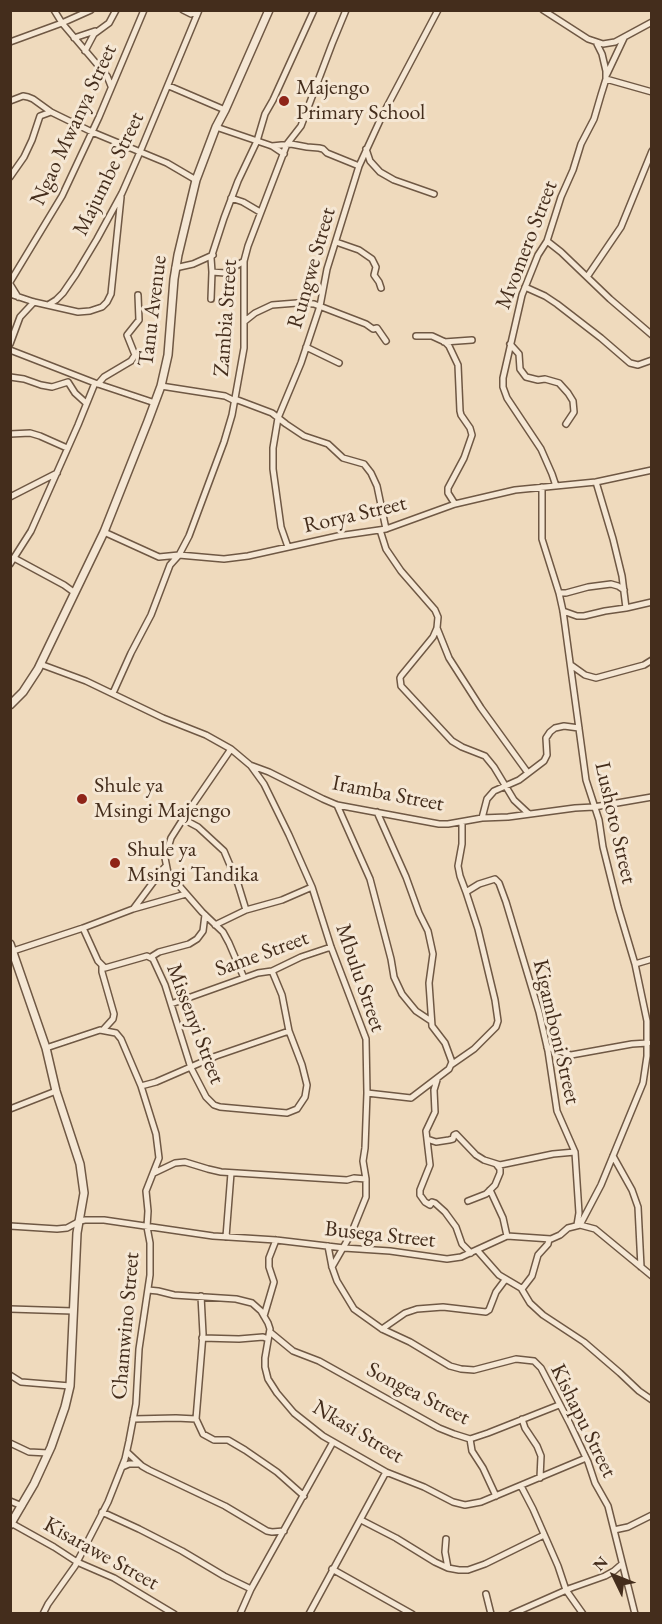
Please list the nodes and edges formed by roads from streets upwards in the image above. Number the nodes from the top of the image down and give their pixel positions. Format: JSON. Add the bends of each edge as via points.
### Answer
{"nodes":[{"id":1,"x":54,"y":10,"type":"edge"},
{"id":2,"x":91,"y":10,"type":"edge"},
{"id":3,"x":116,"y":10,"type":"edge"},
{"id":4,"x":144,"y":10,"type":"edge"},
{"id":5,"x":183,"y":10,"type":"edge"},
{"id":6,"x":269,"y":10,"type":"edge"},
{"id":7,"x":314,"y":10,"type":"edge"},
{"id":8,"x":346,"y":10,"type":"edge"},
{"id":9,"x":438,"y":10,"type":"edge"},
{"id":10,"x":543,"y":10,"type":"edge"},
{"id":11,"x":199,"y":11,"type":"edge"},
{"id":12,"x":191,"y":14,"type":"junction"},
{"id":13,"x":651,"y":22,"type":"edge"},
{"id":14,"x":62,"y":23,"type":"junction"},
{"id":15,"x":194,"y":23,"type":"junction"},
{"id":16,"x":96,"y":31,"type":"junction"},
{"id":17,"x":74,"y":38,"type":"junction"},
{"id":18,"x":624,"y":38,"type":"junction"},
{"id":19,"x":10,"y":42,"type":"edge"},
{"id":20,"x":597,"y":44,"type":"junction"},
{"id":21,"x":85,"y":51,"type":"junction"},
{"id":22,"x":606,"y":78,"type":"junction"},
{"id":23,"x":111,"y":86,"type":"junction"},
{"id":24,"x":168,"y":86,"type":"junction"},
{"id":25,"x":651,"y":92,"type":"edge"},
{"id":26,"x":10,"y":101,"type":"edge"},
{"id":27,"x":225,"y":110,"type":"junction"},
{"id":28,"x":51,"y":112,"type":"junction"},
{"id":29,"x":216,"y":127,"type":"junction"},
{"id":30,"x":92,"y":132,"type":"junction"},
{"id":31,"x":257,"y":141,"type":"junction"},
{"id":32,"x":287,"y":144,"type":"junction"},
{"id":33,"x":272,"y":146,"type":"junction"},
{"id":34,"x":366,"y":149,"type":"junction"},
{"id":35,"x":651,"y":151,"type":"edge"},
{"id":36,"x":141,"y":152,"type":"junction"},
{"id":37,"x":284,"y":154,"type":"junction"},
{"id":38,"x":359,"y":165,"type":"junction"},
{"id":39,"x":10,"y":177,"type":"edge"},
{"id":40,"x":196,"y":180,"type":"junction"},
{"id":41,"x":122,"y":193,"type":"junction"},
{"id":42,"x":434,"y":194,"type":"dead end"},
{"id":43,"x":231,"y":198,"type":"junction"},
{"id":44,"x":260,"y":212,"type":"junction"},
{"id":45,"x":547,"y":241,"type":"junction"},
{"id":46,"x":336,"y":242,"type":"junction"},
{"id":47,"x":213,"y":255,"type":"junction"},
{"id":48,"x":244,"y":261,"type":"junction"},
{"id":49,"x":176,"y":268,"type":"junction"},
{"id":50,"x":212,"y":272,"type":"junction"},
{"id":51,"x":587,"y":277,"type":"junction"},
{"id":52,"x":10,"y":283,"type":"edge"},
{"id":53,"x":525,"y":287,"type":"junction"},
{"id":54,"x":381,"y":288,"type":"dead end"},
{"id":55,"x":10,"y":294,"type":"edge"},
{"id":56,"x":138,"y":295,"type":"dead end"},
{"id":57,"x":18,"y":297,"type":"junction"},
{"id":58,"x":210,"y":299,"type":"dead end"},
{"id":59,"x":34,"y":302,"type":"junction"},
{"id":60,"x":48,"y":306,"type":"junction"},
{"id":61,"x":320,"y":306,"type":"junction"},
{"id":62,"x":245,"y":321,"type":"junction"},
{"id":63,"x":651,"y":335,"type":"edge"},
{"id":64,"x":416,"y":336,"type":"dead end"},
{"id":65,"x":472,"y":340,"type":"dead end"},
{"id":66,"x":386,"y":341,"type":"dead end"},
{"id":67,"x":444,"y":342,"type":"junction"},
{"id":68,"x":10,"y":344,"type":"edge"},
{"id":69,"x":510,"y":344,"type":"junction"},
{"id":70,"x":306,"y":347,"type":"junction"},
{"id":71,"x":10,"y":350,"type":"edge"},
{"id":72,"x":651,"y":360,"type":"edge"},
{"id":73,"x":339,"y":363,"type":"dead end"},
{"id":74,"x":10,"y":377,"type":"edge"},
{"id":75,"x":97,"y":383,"type":"junction"},
{"id":76,"x":161,"y":386,"type":"junction"},
{"id":77,"x":235,"y":400,"type":"junction"},
{"id":78,"x":86,"y":403,"type":"junction"},
{"id":79,"x":155,"y":403,"type":"junction"},
{"id":80,"x":278,"y":418,"type":"junction"},
{"id":81,"x":566,"y":424,"type":"dead end"},
{"id":82,"x":10,"y":434,"type":"edge"},
{"id":83,"x":67,"y":448,"type":"junction"},
{"id":84,"x":651,"y":470,"type":"edge"},
{"id":85,"x":57,"y":473,"type":"junction"},
{"id":86,"x":596,"y":482,"type":"junction"},
{"id":87,"x":556,"y":486,"type":"junction"},
{"id":88,"x":542,"y":487,"type":"junction"},
{"id":89,"x":10,"y":497,"type":"edge"},
{"id":90,"x":454,"y":504,"type":"junction"},
{"id":91,"x":383,"y":529,"type":"junction"},
{"id":92,"x":104,"y":532,"type":"junction"},
{"id":93,"x":288,"y":547,"type":"junction"},
{"id":94,"x":179,"y":555,"type":"junction"},
{"id":95,"x":12,"y":561,"type":"edge"},
{"id":96,"x":624,"y":590,"type":"junction"},
{"id":97,"x":75,"y":593,"type":"junction"},
{"id":98,"x":559,"y":593,"type":"junction"},
{"id":99,"x":651,"y":602,"type":"edge"},
{"id":100,"x":626,"y":608,"type":"junction"},
{"id":101,"x":563,"y":611,"type":"junction"},
{"id":102,"x":437,"y":628,"type":"junction"},
{"id":103,"x":651,"y":660,"type":"edge"},
{"id":104,"x":40,"y":664,"type":"junction"},
{"id":105,"x":571,"y":665,"type":"junction"},
{"id":106,"x":113,"y":693,"type":"junction"},
{"id":107,"x":10,"y":705,"type":"edge"},
{"id":108,"x":579,"y":728,"type":"junction"},
{"id":109,"x":231,"y":749,"type":"junction"},
{"id":110,"x":250,"y":765,"type":"junction"},
{"id":111,"x":528,"y":773,"type":"junction"},
{"id":112,"x":505,"y":785,"type":"junction"},
{"id":113,"x":651,"y":797,"type":"edge"},
{"id":114,"x":337,"y":805,"type":"junction"},
{"id":115,"x":594,"y":807,"type":"junction"},
{"id":116,"x":377,"y":813,"type":"junction"},
{"id":117,"x":529,"y":814,"type":"junction"},
{"id":118,"x":482,"y":818,"type":"junction"},
{"id":119,"x":183,"y":819,"type":"junction"},
{"id":120,"x":462,"y":822,"type":"junction"},
{"id":121,"x":166,"y":866,"type":"junction"},
{"id":122,"x":312,"y":887,"type":"junction"},
{"id":123,"x":466,"y":892,"type":"junction"},
{"id":124,"x":186,"y":894,"type":"junction"},
{"id":125,"x":133,"y":909,"type":"junction"},
{"id":126,"x":246,"y":910,"type":"junction"},
{"id":127,"x":205,"y":915,"type":"junction"},
{"id":128,"x":215,"y":925,"type":"junction"},
{"id":129,"x":83,"y":928,"type":"junction"},
{"id":130,"x":331,"y":947,"type":"junction"},
{"id":131,"x":12,"y":948,"type":"edge"},
{"id":132,"x":151,"y":957,"type":"junction"},
{"id":133,"x":651,"y":959,"type":"edge"},
{"id":134,"x":635,"y":964,"type":"junction"},
{"id":135,"x":102,"y":966,"type":"junction"},
{"id":136,"x":273,"y":970,"type":"junction"},
{"id":137,"x":244,"y":978,"type":"junction"},
{"id":138,"x":171,"y":1004,"type":"junction"},
{"id":139,"x":431,"y":1021,"type":"junction"},
{"id":140,"x":650,"y":1029,"type":"edge"},
{"id":141,"x":103,"y":1030,"type":"junction"},
{"id":142,"x":290,"y":1031,"type":"junction"},
{"id":143,"x":648,"y":1043,"type":"junction"},
{"id":144,"x":547,"y":1047,"type":"junction"},
{"id":145,"x":46,"y":1048,"type":"junction"},
{"id":146,"x":451,"y":1065,"type":"junction"},
{"id":147,"x":191,"y":1068,"type":"junction"},
{"id":148,"x":437,"y":1078,"type":"junction"},
{"id":149,"x":141,"y":1086,"type":"junction"},
{"id":150,"x":56,"y":1091,"type":"junction"},
{"id":151,"x":368,"y":1093,"type":"junction"},
{"id":152,"x":10,"y":1109,"type":"edge"},
{"id":153,"x":427,"y":1139,"type":"junction"},
{"id":154,"x":575,"y":1152,"type":"junction"},
{"id":155,"x":613,"y":1156,"type":"junction"},
{"id":156,"x":496,"y":1164,"type":"junction"},
{"id":157,"x":154,"y":1173,"type":"junction"},
{"id":158,"x":231,"y":1173,"type":"junction"},
{"id":159,"x":366,"y":1179,"type":"junction"},
{"id":160,"x":490,"y":1190,"type":"junction"},
{"id":161,"x":468,"y":1201,"type":"dead end"},
{"id":162,"x":80,"y":1221,"type":"junction"},
{"id":163,"x":578,"y":1225,"type":"junction"},
{"id":164,"x":10,"y":1226,"type":"edge"},
{"id":165,"x":147,"y":1227,"type":"junction"},
{"id":166,"x":507,"y":1236,"type":"junction"},
{"id":167,"x":226,"y":1237,"type":"junction"},
{"id":168,"x":549,"y":1239,"type":"junction"},
{"id":169,"x":276,"y":1240,"type":"junction"},
{"id":170,"x":328,"y":1246,"type":"junction"},
{"id":171,"x":344,"y":1248,"type":"junction"},
{"id":172,"x":474,"y":1251,"type":"junction"},
{"id":173,"x":332,"y":1267,"type":"junction"},
{"id":174,"x":641,"y":1267,"type":"junction"},
{"id":175,"x":651,"y":1276,"type":"edge"},
{"id":176,"x":505,"y":1280,"type":"junction"},
{"id":177,"x":522,"y":1289,"type":"junction"},
{"id":178,"x":148,"y":1290,"type":"junction"},
{"id":179,"x":201,"y":1296,"type":"junction"},
{"id":180,"x":10,"y":1309,"type":"edge"},
{"id":181,"x":73,"y":1311,"type":"junction"},
{"id":182,"x":264,"y":1316,"type":"junction"},
{"id":183,"x":382,"y":1329,"type":"junction"},
{"id":184,"x":269,"y":1335,"type":"junction"},
{"id":185,"x":202,"y":1338,"type":"junction"},
{"id":186,"x":10,"y":1375,"type":"edge"},
{"id":187,"x":70,"y":1386,"type":"junction"},
{"id":188,"x":651,"y":1400,"type":"edge"},
{"id":189,"x":559,"y":1405,"type":"junction"},
{"id":190,"x":133,"y":1419,"type":"junction"},
{"id":191,"x":196,"y":1419,"type":"junction"},
{"id":192,"x":522,"y":1419,"type":"junction"},
{"id":193,"x":470,"y":1439,"type":"junction"},
{"id":194,"x":333,"y":1442,"type":"junction"},
{"id":195,"x":10,"y":1443,"type":"edge"},
{"id":196,"x":126,"y":1452,"type":"junction"},
{"id":197,"x":48,"y":1453,"type":"junction"},
{"id":198,"x":586,"y":1458,"type":"junction"},
{"id":199,"x":139,"y":1464,"type":"junction"},
{"id":200,"x":122,"y":1467,"type":"junction"},
{"id":201,"x":386,"y":1472,"type":"junction"},
{"id":202,"x":540,"y":1478,"type":"junction"},
{"id":203,"x":521,"y":1486,"type":"junction"},
{"id":204,"x":304,"y":1496,"type":"junction"},
{"id":205,"x":496,"y":1496,"type":"junction"},
{"id":206,"x":10,"y":1501,"type":"edge"},
{"id":207,"x":22,"y":1506,"type":"junction"},
{"id":208,"x":102,"y":1512,"type":"junction"},
{"id":209,"x":651,"y":1515,"type":"edge"},
{"id":210,"x":361,"y":1520,"type":"junction"},
{"id":211,"x":11,"y":1524,"type":"edge"},
{"id":212,"x":614,"y":1530,"type":"junction"},
{"id":213,"x":284,"y":1531,"type":"junction"},
{"id":214,"x":271,"y":1532,"type":"junction"},
{"id":215,"x":544,"y":1535,"type":"junction"},
{"id":216,"x":446,"y":1539,"type":"dead end"},
{"id":217,"x":276,"y":1545,"type":"junction"},
{"id":218,"x":77,"y":1562,"type":"junction"},
{"id":219,"x":622,"y":1564,"type":"junction"},
{"id":220,"x":448,"y":1568,"type":"junction"},
{"id":221,"x":332,"y":1569,"type":"junction"},
{"id":222,"x":251,"y":1589,"type":"junction"},
{"id":223,"x":566,"y":1590,"type":"junction"},
{"id":224,"x":486,"y":1594,"type":"dead end"},
{"id":225,"x":171,"y":1613,"type":"edge"},
{"id":226,"x":43,"y":1614,"type":"edge"},
{"id":227,"x":240,"y":1614,"type":"edge"},
{"id":228,"x":309,"y":1614,"type":"edge"},
{"id":229,"x":412,"y":1614,"type":"edge"},
{"id":230,"x":491,"y":1614,"type":"edge"},
{"id":231,"x":512,"y":1614,"type":"edge"},
{"id":232,"x":583,"y":1614,"type":"edge"},
{"id":233,"x":635,"y":1614,"type":"edge"}],
"edges":[{"from":1,"to":14,"type":"street"},
{"from":2,"to":14,"type":"street"},
{"from":3,"to":16,"type":"street","via":[[110,22]]},
{"from":4,"to":23,"type":"street","name":"Ngao Mwanya Street"},
{"from":5,"to":12,"type":"street"},
{"from":6,"to":27,"type":"street","name":"Tanu Avenue"},
{"from":7,"to":31,"type":"street","via":[[265,114]]},
{"from":8,"to":32,"type":"street","name":"Zambia Street","via":[[301,126]]},
{"from":9,"to":34,"type":"street","name":"Rungwe Street"},
{"from":10,"to":20,"type":"street"},
{"from":11,"to":12,"type":"street"},
{"from":11,"to":15,"type":"street","name":"Majumbe Street"},
{"from":12,"to":15,"type":"street"},
{"from":13,"to":18,"type":"street"},
{"from":14,"to":17,"type":"street"},
{"from":14,"to":19,"type":"street"},
{"from":15,"to":24,"type":"street","name":"Majumbe Street"},
{"from":16,"to":17,"type":"street"},
{"from":16,"to":21,"type":"street"},
{"from":17,"to":21,"type":"street"},
{"from":18,"to":20,"type":"street"},
{"from":18,"to":22,"type":"street","name":"Mvomero Street"},
{"from":20,"to":22,"type":"street"},
{"from":21,"to":23,"type":"street"},
{"from":22,"to":25,"type":"street"},
{"from":22,"to":45,"type":"street","name":"Mvomero Street"},
{"from":23,"to":30,"type":"street","name":"Ngao Mwanya Street"},
{"from":24,"to":27,"type":"street"},
{"from":24,"to":36,"type":"street","name":"Majumbe Street"},
{"from":26,"to":28,"type":"street","via":[[28,97]]},
{"from":27,"to":29,"type":"street","name":"Tanu Avenue"},
{"from":28,"to":30,"type":"street"},
{"from":28,"to":39,"type":"street","via":[[40,116],[24,157]]},
{"from":29,"to":31,"type":"street"},
{"from":29,"to":40,"type":"street","name":"Tanu Avenue"},
{"from":30,"to":36,"type":"street"},
{"from":30,"to":52,"type":"street","name":"Ngao Mwanya Street","via":[[54,211]]},
{"from":31,"to":33,"type":"street"},
{"from":31,"to":43,"type":"street"},
{"from":32,"to":33,"type":"street"},
{"from":32,"to":37,"type":"street","name":"Zambia Street"},
{"from":32,"to":38,"type":"street","via":[[323,149]]},
{"from":33,"to":37,"type":"street"},
{"from":34,"to":38,"type":"street","name":"Rungwe Street"},
{"from":34,"to":42,"type":"street","via":[[380,172]]},
{"from":35,"to":51,"type":"street","via":[[621,227]]},
{"from":36,"to":40,"type":"street"},
{"from":36,"to":41,"type":"street","name":"Majumbe Street"},
{"from":37,"to":44,"type":"street","name":"Zambia Street"},
{"from":38,"to":46,"type":"street","name":"Rungwe Street"},
{"from":40,"to":49,"type":"street","name":"Tanu Avenue"},
{"from":41,"to":60,"type":"street","name":"Majumbe Street","via":[[76,274]]},
{"from":41,"to":60,"type":"street","via":[[107,302],[102,307],[78,312]]},
{"from":43,"to":44,"type":"street"},
{"from":43,"to":47,"type":"street"},
{"from":44,"to":48,"type":"street","name":"Zambia Street"},
{"from":45,"to":51,"type":"street"},
{"from":45,"to":53,"type":"street","name":"Mvomero Street"},
{"from":46,"to":54,"type":"street","via":[[372,259]]},
{"from":46,"to":61,"type":"street","name":"Rungwe Street"},
{"from":47,"to":49,"type":"street"},
{"from":47,"to":50,"type":"street"},
{"from":48,"to":50,"type":"street","via":[[225,273]]},
{"from":48,"to":62,"type":"street","name":"Zambia Street"},
{"from":49,"to":76,"type":"street","name":"Tanu Avenue","via":[[168,355]]},
{"from":50,"to":58,"type":"street"},
{"from":51,"to":63,"type":"street"},
{"from":52,"to":57,"type":"street"},
{"from":53,"to":69,"type":"street","name":"Mvomero Street"},
{"from":53,"to":72,"type":"street","via":[[557,304],[630,363],[638,365]]},
{"from":55,"to":57,"type":"street"},
{"from":56,"to":75,"type":"street","via":[[139,320],[127,335],[135,355]]},
{"from":57,"to":59,"type":"street"},
{"from":59,"to":60,"type":"street"},
{"from":59,"to":68,"type":"street","via":[[20,317]]},
{"from":61,"to":62,"type":"street","via":[[273,305]]},
{"from":61,"to":66,"type":"street","via":[[377,328]]},
{"from":61,"to":70,"type":"street","name":"Rungwe Street"},
{"from":62,"to":77,"type":"street","name":"Zambia Street"},
{"from":64,"to":67,"type":"street","via":[[432,336]]},
{"from":65,"to":67,"type":"street"},
{"from":67,"to":90,"type":"street","via":[[458,363],[460,411],[472,432],[448,488]]},
{"from":69,"to":81,"type":"street","via":[[519,354],[521,371],[526,377],[553,381],[564,387],[573,401],[574,412]]},
{"from":69,"to":87,"type":"street","name":"Mvomero Street","via":[[504,392],[541,449]]},
{"from":70,"to":73,"type":"street"},
{"from":70,"to":80,"type":"street","name":"Rungwe Street"},
{"from":71,"to":75,"type":"street"},
{"from":74,"to":78,"type":"street","via":[[52,387],[68,382]]},
{"from":75,"to":78,"type":"street"},
{"from":75,"to":79,"type":"street"},
{"from":76,"to":77,"type":"street"},
{"from":76,"to":79,"type":"street","name":"Tanu Avenue"},
{"from":77,"to":80,"type":"street"},
{"from":77,"to":94,"type":"street","name":"Zambia Street","via":[[224,442]]},
{"from":78,"to":83,"type":"street"},
{"from":79,"to":92,"type":"street","name":"Tanu Avenue"},
{"from":80,"to":91,"type":"street","via":[[304,436],[328,444],[343,458],[366,466],[377,486]]},
{"from":80,"to":93,"type":"street","name":"Rungwe Street","via":[[273,470],[281,527]]},
{"from":82,"to":83,"type":"street","via":[[30,433]]},
{"from":83,"to":85,"type":"street"},
{"from":84,"to":86,"type":"street","name":"Rorya Street"},
{"from":85,"to":89,"type":"street"},
{"from":85,"to":95,"type":"street","via":[[31,531]]},
{"from":86,"to":87,"type":"street","name":"Rorya Street"},
{"from":86,"to":96,"type":"street"},
{"from":87,"to":88,"type":"street","name":"Rorya Street"},
{"from":88,"to":90,"type":"street","name":"Rorya Street"},
{"from":88,"to":98,"type":"street","name":"Lushoto Street","via":[[542,540]]},
{"from":90,"to":91,"type":"street","name":"Rorya Street"},
{"from":91,"to":93,"type":"street","name":"Rorya Street"},
{"from":91,"to":102,"type":"street","via":[[383,543],[393,559],[435,610]]},
{"from":92,"to":94,"type":"street","name":"Rorya Street","via":[[154,556]]},
{"from":92,"to":97,"type":"street","name":"Tanu Avenue"},
{"from":93,"to":94,"type":"street","name":"Rorya Street","via":[[224,559]]},
{"from":94,"to":106,"type":"street","name":"Zambia Street","via":[[168,569],[151,615]]},
{"from":95,"to":97,"type":"street"},
{"from":96,"to":98,"type":"street","via":[[611,584]]},
{"from":96,"to":100,"type":"street"},
{"from":97,"to":104,"type":"street","name":"Tanu Avenue"},
{"from":98,"to":101,"type":"street","name":"Lushoto Street"},
{"from":99,"to":100,"type":"street"},
{"from":100,"to":101,"type":"street","via":[[584,616]]},
{"from":101,"to":105,"type":"street","name":"Lushoto Street"},
{"from":102,"to":111,"type":"street","via":[[449,658]]},
{"from":102,"to":112,"type":"street","via":[[401,676],[401,686],[452,741],[485,756]]},
{"from":103,"to":105,"type":"street","via":[[596,678]]},
{"from":104,"to":106,"type":"street","name":"Iramba Street"},
{"from":104,"to":107,"type":"street","name":"Tanu Avenue"},
{"from":105,"to":108,"type":"street","name":"Lushoto Street"},
{"from":106,"to":109,"type":"street","name":"Iramba Street"},
{"from":108,"to":111,"type":"street","via":[[564,726],[550,732],[546,738],[546,758]]},
{"from":108,"to":115,"type":"street","name":"Lushoto Street"},
{"from":109,"to":110,"type":"street","name":"Iramba Street"},
{"from":109,"to":119,"type":"street"},
{"from":110,"to":114,"type":"street","name":"Iramba Street"},
{"from":110,"to":122,"type":"street","name":"Mbulu Street","via":[[264,784]]},
{"from":111,"to":112,"type":"street"},
{"from":112,"to":117,"type":"street"},
{"from":112,"to":118,"type":"street","via":[[487,799]]},
{"from":113,"to":115,"type":"street","name":"Iramba Street"},
{"from":114,"to":116,"type":"street","name":"Iramba Street"},
{"from":114,"to":139,"type":"street","via":[[370,879],[394,977],[411,1005]]},
{"from":115,"to":117,"type":"street","name":"Iramba Street"},
{"from":115,"to":134,"type":"street","name":"Lushoto Street"},
{"from":116,"to":120,"type":"street","name":"Iramba Street","via":[[439,824]]},
{"from":116,"to":139,"type":"street","via":[[432,946]]},
{"from":117,"to":118,"type":"street","name":"Iramba Street"},
{"from":118,"to":120,"type":"street","name":"Iramba Street"},
{"from":119,"to":121,"type":"street","via":[[168,846]]},
{"from":119,"to":126,"type":"street","via":[[224,851]]},
{"from":120,"to":123,"type":"street","via":[[459,866]]},
{"from":121,"to":124,"type":"street"},
{"from":121,"to":125,"type":"street"},
{"from":122,"to":126,"type":"street"},
{"from":122,"to":130,"type":"street","name":"Mbulu Street"},
{"from":123,"to":144,"type":"street","name":"Kigamboni Street","via":[[493,879],[499,883]]},
{"from":123,"to":146,"type":"street","via":[[498,1023]]},
{"from":124,"to":125,"type":"street"},
{"from":124,"to":127,"type":"street"},
{"from":125,"to":129,"type":"street"},
{"from":126,"to":128,"type":"street"},
{"from":127,"to":128,"type":"street"},
{"from":127,"to":132,"type":"street","via":[[197,939]]},
{"from":128,"to":137,"type":"street","via":[[227,939]]},
{"from":129,"to":131,"type":"street"},
{"from":129,"to":135,"type":"street"},
{"from":130,"to":136,"type":"street","name":"Same Street"},
{"from":130,"to":151,"type":"street","name":"Mbulu Street","via":[[366,1039]]},
{"from":131,"to":145,"type":"street"},
{"from":132,"to":135,"type":"street","name":"Missenyi Street"},
{"from":132,"to":138,"type":"street","name":"Missenyi Street"},
{"from":133,"to":134,"type":"street"},
{"from":134,"to":140,"type":"street","name":"Lushoto Street"},
{"from":135,"to":141,"type":"street","via":[[114,1014]]},
{"from":136,"to":137,"type":"street","name":"Same Street"},
{"from":136,"to":142,"type":"street","name":"Missenyi Street"},
{"from":137,"to":138,"type":"street","name":"Same Street"},
{"from":138,"to":147,"type":"street","name":"Missenyi Street"},
{"from":139,"to":146,"type":"street","via":[[446,1044]]},
{"from":140,"to":143,"type":"street","name":"Lushoto Street"},
{"from":141,"to":145,"type":"street"},
{"from":141,"to":149,"type":"street","name":"Chamwino Street","via":[[119,1036]]},
{"from":142,"to":147,"type":"street"},
{"from":142,"to":147,"type":"street","name":"Missenyi Street","via":[[307,1085],[303,1102],[293,1112],[214,1105]]},
{"from":143,"to":144,"type":"street","via":[[571,1055]]},
{"from":143,"to":155,"type":"street","name":"Lushoto Street","via":[[643,1083]]},
{"from":144,"to":154,"type":"street","name":"Kigamboni Street","via":[[557,1111]]},
{"from":145,"to":150,"type":"street"},
{"from":146,"to":148,"type":"street"},
{"from":147,"to":149,"type":"street"},
{"from":148,"to":151,"type":"street","via":[[411,1098]]},
{"from":148,"to":153,"type":"street","via":[[435,1112],[426,1128]]},
{"from":149,"to":157,"type":"street","name":"Chamwino Street","via":[[159,1150]]},
{"from":150,"to":152,"type":"street"},
{"from":150,"to":162,"type":"street","via":[[83,1175]]},
{"from":151,"to":159,"type":"street","name":"Mbulu Street","via":[[363,1161]]},
{"from":153,"to":156,"type":"street","via":[[449,1140],[456,1134],[476,1155]]},
{"from":153,"to":172,"type":"street","via":[[430,1165],[420,1195],[445,1212],[462,1244]]},
{"from":154,"to":156,"type":"street"},
{"from":154,"to":163,"type":"street","name":"Kigamboni Street"},
{"from":155,"to":163,"type":"street","name":"Lushoto Street","via":[[593,1203]]},
{"from":155,"to":174,"type":"street","via":[[638,1208]]},
{"from":156,"to":160,"type":"street","via":[[500,1177]]},
{"from":157,"to":158,"type":"street","via":[[182,1162]]},
{"from":157,"to":165,"type":"street","name":"Chamwino Street","via":[[146,1191]]},
{"from":158,"to":159,"type":"street"},
{"from":158,"to":167,"type":"street"},
{"from":159,"to":171,"type":"street","name":"Mbulu Street","via":[[365,1201]]},
{"from":160,"to":161,"type":"street"},
{"from":160,"to":166,"type":"street"},
{"from":162,"to":164,"type":"street","name":"Busega Street","via":[[66,1228]]},
{"from":162,"to":165,"type":"street","name":"Busega Street","via":[[104,1220]]},
{"from":162,"to":181,"type":"street"},
{"from":163,"to":168,"type":"street"},
{"from":163,"to":174,"type":"street","via":[[595,1229]]},
{"from":165,"to":167,"type":"street","name":"Busega Street"},
{"from":165,"to":178,"type":"street","name":"Chamwino Street"},
{"from":166,"to":168,"type":"street","name":"Busega Street"},
{"from":166,"to":172,"type":"street","name":"Busega Street"},
{"from":167,"to":169,"type":"street","name":"Busega Street"},
{"from":168,"to":177,"type":"street"},
{"from":169,"to":170,"type":"street","name":"Busega Street"},
{"from":169,"to":182,"type":"street","via":[[269,1258],[273,1282]]},
{"from":170,"to":171,"type":"street","name":"Busega Street"},
{"from":170,"to":173,"type":"street","name":"Kishapu Street"},
{"from":171,"to":172,"type":"street","name":"Busega Street","via":[[443,1259]]},
{"from":171,"to":173,"type":"street","name":"Mbulu Street"},
{"from":172,"to":176,"type":"street"},
{"from":173,"to":183,"type":"street","name":"Kishapu Street","via":[[354,1309]]},
{"from":174,"to":175,"type":"street"},
{"from":176,"to":177,"type":"street"},
{"from":176,"to":183,"type":"street","via":[[486,1312],[443,1306],[417,1309]]},
{"from":177,"to":188,"type":"street","via":[[530,1303],[550,1321],[584,1342]]},
{"from":178,"to":179,"type":"street"},
{"from":178,"to":190,"type":"street","name":"Chamwino Street"},
{"from":179,"to":182,"type":"street","via":[[244,1300]]},
{"from":179,"to":185,"type":"street"},
{"from":180,"to":181,"type":"street"},
{"from":181,"to":187,"type":"street"},
{"from":182,"to":184,"type":"street","name":"Nkasi Street"},
{"from":183,"to":189,"type":"street","name":"Kishapu Street","via":[[461,1369],[474,1370],[516,1359],[534,1361]]},
{"from":184,"to":185,"type":"street"},
{"from":184,"to":193,"type":"street","name":"Songea Street","via":[[439,1428]]},
{"from":184,"to":194,"type":"street","name":"Nkasi Street","via":[[265,1367],[272,1387],[294,1413]]},
{"from":185,"to":191,"type":"street"},
{"from":186,"to":187,"type":"street","via":[[21,1382]]},
{"from":187,"to":197,"type":"street"},
{"from":189,"to":192,"type":"street","name":"Songea Street"},
{"from":189,"to":198,"type":"street","name":"Kishapu Street"},
{"from":190,"to":191,"type":"street"},
{"from":190,"to":196,"type":"street","name":"Chamwino Street"},
{"from":191,"to":204,"type":"street","via":[[203,1434],[214,1440],[228,1440],[245,1450]]},
{"from":192,"to":193,"type":"street","name":"Songea Street"},
{"from":192,"to":202,"type":"street","via":[[541,1456]]},
{"from":193,"to":205,"type":"street","via":[[472,1451]]},
{"from":194,"to":201,"type":"street","name":"Nkasi Street"},
{"from":194,"to":204,"type":"street"},
{"from":195,"to":197,"type":"street","via":[[29,1452]]},
{"from":196,"to":199,"type":"street"},
{"from":196,"to":200,"type":"street","name":"Chamwino Street"},
{"from":197,"to":207,"type":"street"},
{"from":198,"to":202,"type":"street","name":"Nkasi Street"},
{"from":198,"to":212,"type":"street","name":"Kishapu Street","via":[[608,1506]]},
{"from":199,"to":200,"type":"street"},
{"from":199,"to":214,"type":"street"},
{"from":200,"to":208,"type":"street","name":"Chamwino Street"},
{"from":201,"to":205,"type":"street","name":"Nkasi Street","via":[[465,1505]]},
{"from":201,"to":210,"type":"street"},
{"from":202,"to":203,"type":"street","name":"Nkasi Street"},
{"from":203,"to":205,"type":"street","name":"Nkasi Street"},
{"from":203,"to":215,"type":"street"},
{"from":204,"to":213,"type":"street"},
{"from":206,"to":207,"type":"street"},
{"from":207,"to":211,"type":"street"},
{"from":208,"to":218,"type":"street","name":"Chamwino Street"},
{"from":208,"to":222,"type":"street"},
{"from":209,"to":212,"type":"street"},
{"from":210,"to":220,"type":"street"},
{"from":210,"to":221,"type":"street"},
{"from":211,"to":218,"type":"street","name":"Kisarawe Street"},
{"from":212,"to":219,"type":"street","name":"Kishapu Street"},
{"from":213,"to":214,"type":"street"},
{"from":213,"to":217,"type":"street"},
{"from":214,"to":217,"type":"street"},
{"from":215,"to":220,"type":"street","via":[[468,1570]]},
{"from":215,"to":223,"type":"street"},
{"from":216,"to":220,"type":"street"},
{"from":217,"to":222,"type":"street"},
{"from":218,"to":225,"type":"street","name":"Kisarawe Street","via":[[114,1578]]},
{"from":218,"to":226,"type":"street","name":"Chamwino Street"},
{"from":219,"to":223,"type":"street","via":[[605,1576]]},
{"from":219,"to":233,"type":"street","name":"Kishapu Street"},
{"from":221,"to":228,"type":"street"},
{"from":221,"to":229,"type":"street"},
{"from":222,"to":227,"type":"street"},
{"from":223,"to":231,"type":"street"},
{"from":223,"to":232,"type":"street"},
{"from":224,"to":230,"type":"street"}]}
